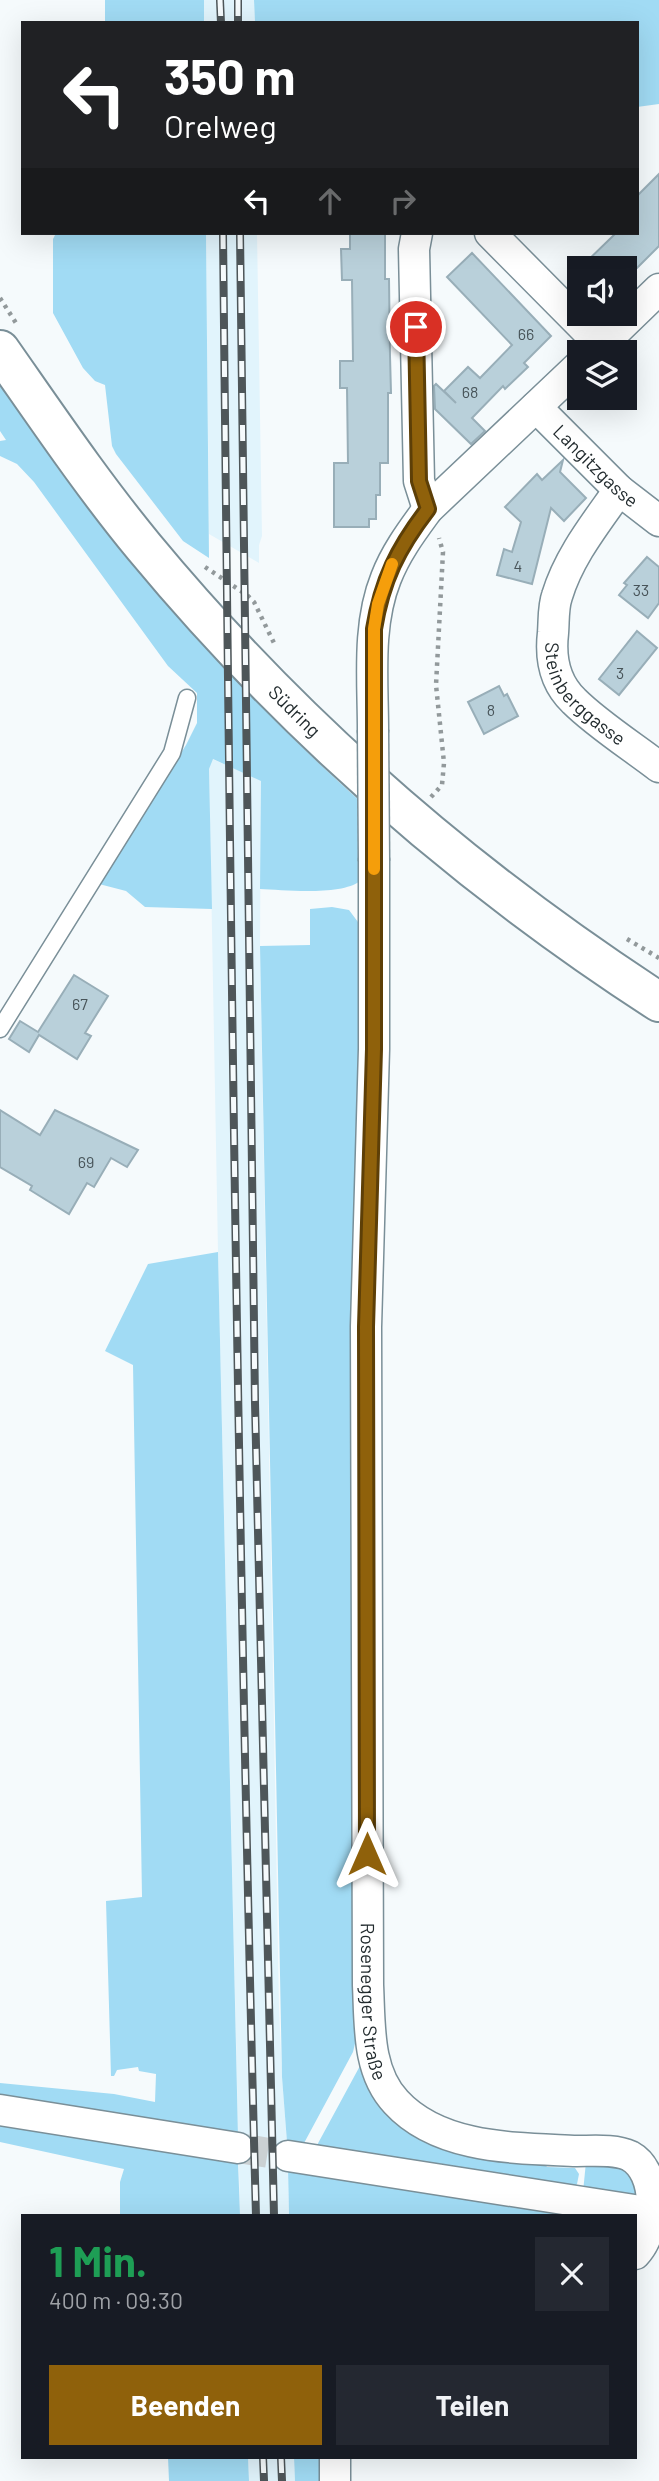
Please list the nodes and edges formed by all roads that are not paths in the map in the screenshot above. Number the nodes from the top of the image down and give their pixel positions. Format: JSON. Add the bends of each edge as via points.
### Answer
{"nodes":[{"id":1,"x":417,"y":235,"type":"edge"},
{"id":2,"x":492,"y":235,"type":"edge"},
{"id":3,"x":659,"y":289,"type":"edge"},
{"id":4,"x":590,"y":340,"type":"edge"},
{"id":5,"x":605,"y":340,"type":"edge"},
{"id":6,"x":0,"y":350,"type":"edge"},
{"id":7,"x":567,"y":377,"type":"edge"},
{"id":8,"x":536,"y":407,"type":"junction"},
{"id":9,"x":619,"y":490,"type":"junction"},
{"id":10,"x":428,"y":509,"type":"junction"},
{"id":11,"x":659,"y":521,"type":"edge"},
{"id":12,"x":187,"y":698,"type":"dead end"},
{"id":13,"x":659,"y":767,"type":"edge"},
{"id":14,"x":659,"y":1002,"type":"edge"},
{"id":15,"x":0,"y":1029,"type":"edge"},
{"id":16,"x":0,"y":2110,"type":"edge"},
{"id":17,"x":238,"y":2148,"type":"tunnel mouth"},
{"id":18,"x":288,"y":2156,"type":"tunnel mouth"},
{"id":19,"x":656,"y":2213,"type":"edge"},
{"id":20,"x":637,"y":2252,"type":"edge"},
{"id":21,"x":335,"y":2459,"type":"edge"},
{"id":22,"x":335,"y":2481,"type":"edge"}],
"edges":[{"from":1,"to":10,"type":"street","via":[[419,481]]},
{"from":2,"to":4,"type":"street"},
{"from":3,"to":5,"type":"street"},
{"from":6,"to":14,"type":"main road","name":"Südring","via":[[86,473],[144,546],[272,691],[441,845],[552,930]]},
{"from":7,"to":8,"type":"street","name":"Rosenegger Straße"},
{"from":8,"to":9,"type":"street","name":"Langitzgasse"},
{"from":8,"to":10,"type":"street","name":"Rosenegger Straße"},
{"from":9,"to":11,"type":"street","name":"Langitzgasse"},
{"from":9,"to":13,"type":"street","name":"Steinberggasse","via":[[562,581],[551,644],[553,665],[575,702]]},
{"from":10,"to":19,"type":"street","name":"Rosenegger Straße","bridge":true,"via":[[408,535],[385,580],[374,629],[374,1049],[366,1327],[368,1985],[373,2056],[394,2101],[435,2129],[498,2146],[617,2153],[638,2161],[652,2180]]},
{"from":12,"to":15,"type":"lane","via":[[172,753]]},
{"from":16,"to":17,"type":"street"},
{"from":18,"to":19,"type":"street"},
{"from":19,"to":20,"type":"street"},
{"from":21,"to":22,"type":"street"}]}
